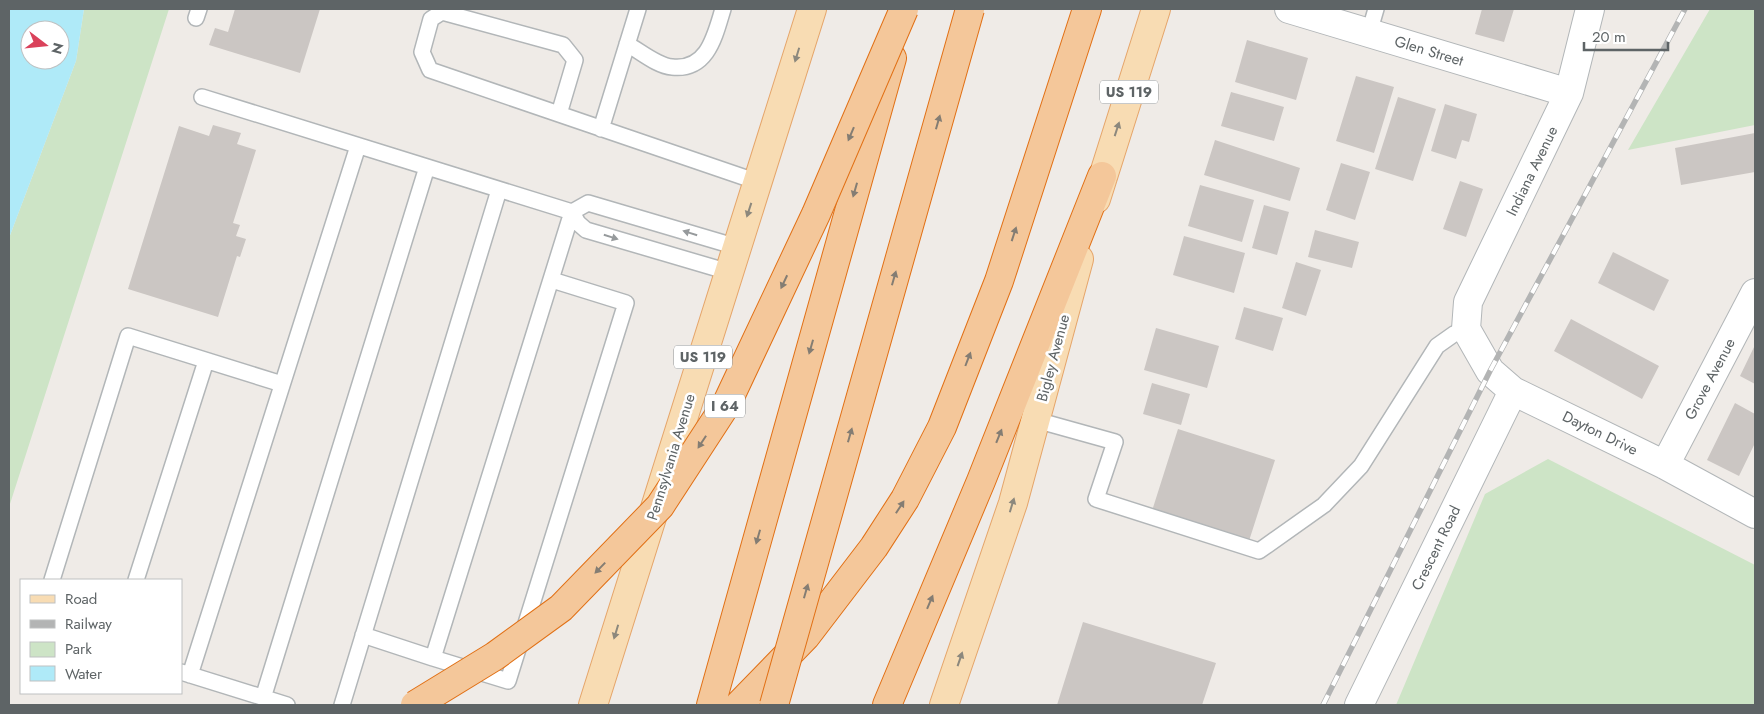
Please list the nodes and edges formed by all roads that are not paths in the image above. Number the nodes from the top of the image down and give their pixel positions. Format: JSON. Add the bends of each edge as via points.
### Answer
{"nodes":[{"id":1,"x":638,"y":9,"type":"edge"},
{"id":2,"x":723,"y":9,"type":"edge"},
{"id":3,"x":812,"y":9,"type":"edge"},
{"id":4,"x":905,"y":9,"type":"edge"},
{"id":5,"x":970,"y":9,"type":"edge"},
{"id":6,"x":1081,"y":9,"type":"edge"},
{"id":7,"x":1087,"y":9,"type":"edge"},
{"id":8,"x":1156,"y":9,"type":"edge"},
{"id":9,"x":1289,"y":9,"type":"edge"},
{"id":10,"x":1590,"y":9,"type":"edge"},
{"id":11,"x":1373,"y":21,"type":"edge"},
{"id":12,"x":627,"y":44,"type":"junction"},
{"id":13,"x":1068,"y":61,"type":"junction"},
{"id":14,"x":1569,"y":93,"type":"junction"},
{"id":15,"x":202,"y":97,"type":"dead end"},
{"id":16,"x":559,"y":114,"type":"junction"},
{"id":17,"x":601,"y":129,"type":"junction"},
{"id":18,"x":358,"y":146,"type":"junction"},
{"id":19,"x":427,"y":167,"type":"junction"},
{"id":20,"x":1102,"y":176,"type":"junction"},
{"id":21,"x":758,"y":182,"type":"junction"},
{"id":22,"x":499,"y":190,"type":"junction"},
{"id":23,"x":572,"y":212,"type":"junction"},
{"id":24,"x":733,"y":260,"type":"junction"},
{"id":25,"x":552,"y":280,"type":"junction"},
{"id":26,"x":1755,"y":293,"type":"edge"},
{"id":27,"x":1466,"y":329,"type":"junction"},
{"id":28,"x":206,"y":361,"type":"junction"},
{"id":29,"x":282,"y":384,"type":"junction"},
{"id":30,"x":1512,"y":391,"type":"junction"},
{"id":31,"x":1036,"y":420,"type":"junction"},
{"id":32,"x":1665,"y":465,"type":"junction"},
{"id":33,"x":1755,"y":514,"type":"edge"},
{"id":34,"x":52,"y":579,"type":"edge"},
{"id":35,"x":136,"y":579,"type":"edge"},
{"id":36,"x":363,"y":635,"type":"junction"},
{"id":37,"x":434,"y":658,"type":"junction"},
{"id":38,"x":185,"y":673,"type":"edge"},
{"id":39,"x":262,"y":698,"type":"junction"},
{"id":40,"x":287,"y":705,"type":"edge"},
{"id":41,"x":342,"y":705,"type":"edge"},
{"id":42,"x":415,"y":705,"type":"edge"},
{"id":43,"x":593,"y":705,"type":"edge"},
{"id":44,"x":711,"y":705,"type":"edge"},
{"id":45,"x":739,"y":705,"type":"edge"},
{"id":46,"x":774,"y":705,"type":"edge"},
{"id":47,"x":887,"y":705,"type":"edge"},
{"id":48,"x":944,"y":705,"type":"edge"},
{"id":49,"x":1359,"y":705,"type":"edge"}],
"edges":[{"from":1,"to":12,"type":"lane"},
{"from":2,"to":12,"type":"lane","via":[[712,44],[704,56],[688,65],[666,65]]},
{"from":3,"to":21,"type":"main road","name":"Pennsylvania Avenue","number":"US 119","one_way":true},
{"from":4,"to":42,"type":"highway","number":"I 64","one_way":true,"bridge":true,"via":[[816,214],[727,403],[660,506],[561,608],[494,656]]},
{"from":4,"to":44,"type":"highway","one_way":true,"bridge":true},
{"from":46,"to":5,"type":"highway","one_way":true,"bridge":true},
{"from":6,"to":13,"type":"highway"},
{"from":7,"to":13,"type":"highway"},
{"from":20,"to":8,"type":"main road","name":"Bigley Avenue","number":"US 119","one_way":true},
{"from":9,"to":11,"type":"street","name":"Glen Street"},
{"from":10,"to":14,"type":"street","name":"Indiana Avenue"},
{"from":11,"to":14,"type":"street","name":"Glen Street"},
{"from":12,"to":17,"type":"lane"},
{"from":45,"to":13,"type":"highway","one_way":true,"bridge":true,"via":[[806,636],[874,547],[905,499],[942,427],[999,281]]},
{"from":14,"to":27,"type":"street","name":"Indiana Avenue","via":[[1468,302]]},
{"from":15,"to":18,"type":"lane"},
{"from":16,"to":16,"type":"lane","via":[[430,70],[422,52],[431,19],[442,12],[562,45],[575,60]]},
{"from":16,"to":17,"type":"lane"},
{"from":17,"to":21,"type":"lane"},
{"from":18,"to":19,"type":"lane"},
{"from":18,"to":29,"type":"lane"},
{"from":19,"to":22,"type":"lane"},
{"from":19,"to":39,"type":"lane"},
{"from":20,"to":31,"type":"main road","name":"Bigley Avenue","number":"US 119"},
{"from":47,"to":20,"type":"highway","one_way":true,"via":[[981,481]]},
{"from":21,"to":24,"type":"main road","name":"Pennsylvania Avenue","number":"US 119","one_way":true},
{"from":22,"to":23,"type":"lane"},
{"from":22,"to":36,"type":"lane"},
{"from":23,"to":24,"type":"lane","one_way":true,"via":[[586,230]]},
{"from":24,"to":23,"type":"lane","one_way":true,"via":[[588,203]]},
{"from":23,"to":25,"type":"lane"},
{"from":24,"to":43,"type":"main road","name":"Pennsylvania Avenue","number":"US 119","one_way":true},
{"from":25,"to":37,"type":"lane"},
{"from":25,"to":37,"type":"lane","via":[[626,303],[508,681]]},
{"from":26,"to":32,"type":"street","name":"Grove Avenue"},
{"from":27,"to":30,"type":"street","name":"Dayton Drive","via":[[1490,371]]},
{"from":27,"to":31,"type":"lane","via":[[1437,346],[1361,466],[1324,505],[1259,551],[1096,499],[1115,442]]},
{"from":28,"to":29,"type":"lane"},
{"from":28,"to":34,"type":"lane","via":[[128,336]]},
{"from":28,"to":35,"type":"lane"},
{"from":29,"to":38,"type":"lane"},
{"from":30,"to":32,"type":"street","name":"Dayton Drive"},
{"from":30,"to":49,"type":"street","name":"Crescent Road"},
{"from":48,"to":31,"type":"main road","name":"Bigley Avenue","number":"US 119","one_way":true,"via":[[1013,503]]},
{"from":32,"to":33,"type":"street","name":"Dayton Drive"},
{"from":36,"to":37,"type":"lane"},
{"from":36,"to":41,"type":"lane"},
{"from":38,"to":39,"type":"lane"},
{"from":39,"to":40,"type":"lane"}]}
